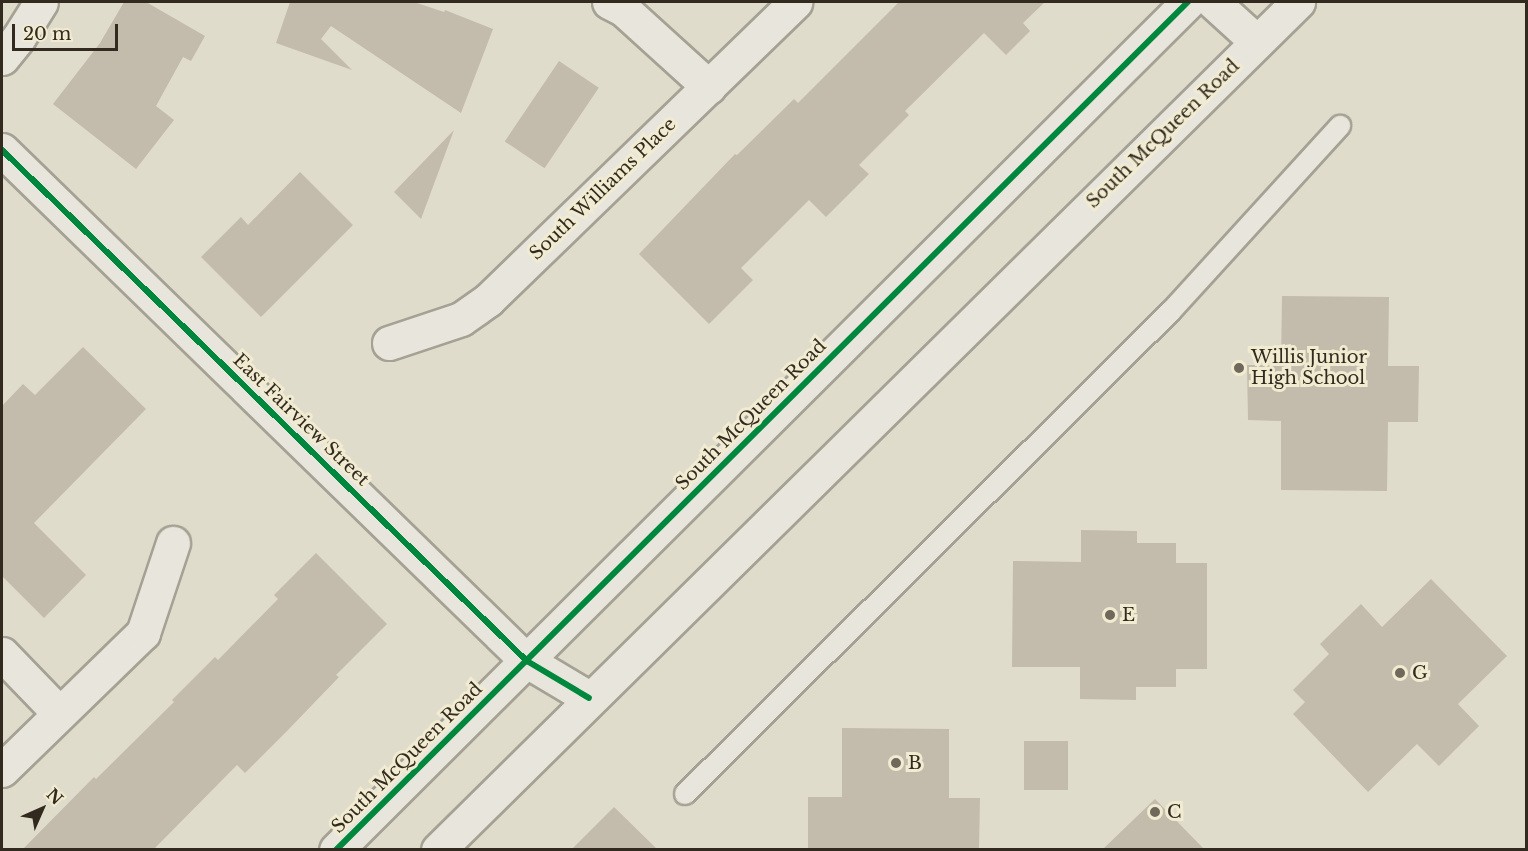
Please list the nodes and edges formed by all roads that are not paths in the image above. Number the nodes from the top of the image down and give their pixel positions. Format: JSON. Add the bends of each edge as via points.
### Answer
{"nodes":[{"id":1,"x":41,"y":2,"type":"edge"},
{"id":2,"x":609,"y":2,"type":"edge"},
{"id":3,"x":795,"y":2,"type":"edge"},
{"id":4,"x":1188,"y":2,"type":"edge"},
{"id":5,"x":1213,"y":2,"type":"edge"},
{"id":6,"x":1298,"y":2,"type":"edge"},
{"id":7,"x":1257,"y":42,"type":"junction"},
{"id":8,"x":2,"y":58,"type":"edge"},
{"id":9,"x":708,"y":87,"type":"junction"},
{"id":10,"x":1340,"y":126,"type":"dead end"},
{"id":11,"x":2,"y":150,"type":"edge"},
{"id":12,"x":389,"y":343,"type":"dead end"},
{"id":13,"x":173,"y":543,"type":"dead end"},
{"id":14,"x":2,"y":654,"type":"edge"},
{"id":15,"x":527,"y":661,"type":"junction"},
{"id":16,"x":589,"y":698,"type":"junction"},
{"id":17,"x":59,"y":713,"type":"junction"},
{"id":18,"x":2,"y":770,"type":"edge"},
{"id":19,"x":685,"y":794,"type":"dead end"},
{"id":20,"x":336,"y":849,"type":"edge"},
{"id":21,"x":438,"y":849,"type":"edge"}],
"edges":[{"from":1,"to":8,"type":"main road"},
{"from":2,"to":9,"type":"main road","via":[[623,9]]},
{"from":3,"to":9,"type":"main road","name":"South Williams Place"},
{"from":4,"to":15,"type":"main road","name":"South McQueen Road"},
{"from":5,"to":7,"type":"main road"},
{"from":6,"to":7,"type":"main road","name":"South McQueen Road"},
{"from":7,"to":16,"type":"main road","name":"South McQueen Road"},
{"from":9,"to":12,"type":"main road","name":"South Williams Place","via":[[488,300],[461,319]]},
{"from":10,"to":19,"type":"lane","via":[[1170,311]]},
{"from":11,"to":15,"type":"main road","name":"East Fairview Street"},
{"from":13,"to":17,"type":"main road","via":[[143,633]]},
{"from":14,"to":17,"type":"main road"},
{"from":15,"to":16,"type":"main road","name":"East Fairview Street"},
{"from":15,"to":20,"type":"main road","name":"South McQueen Road"},
{"from":16,"to":21,"type":"main road","name":"South McQueen Road"},
{"from":17,"to":18,"type":"main road"}]}
